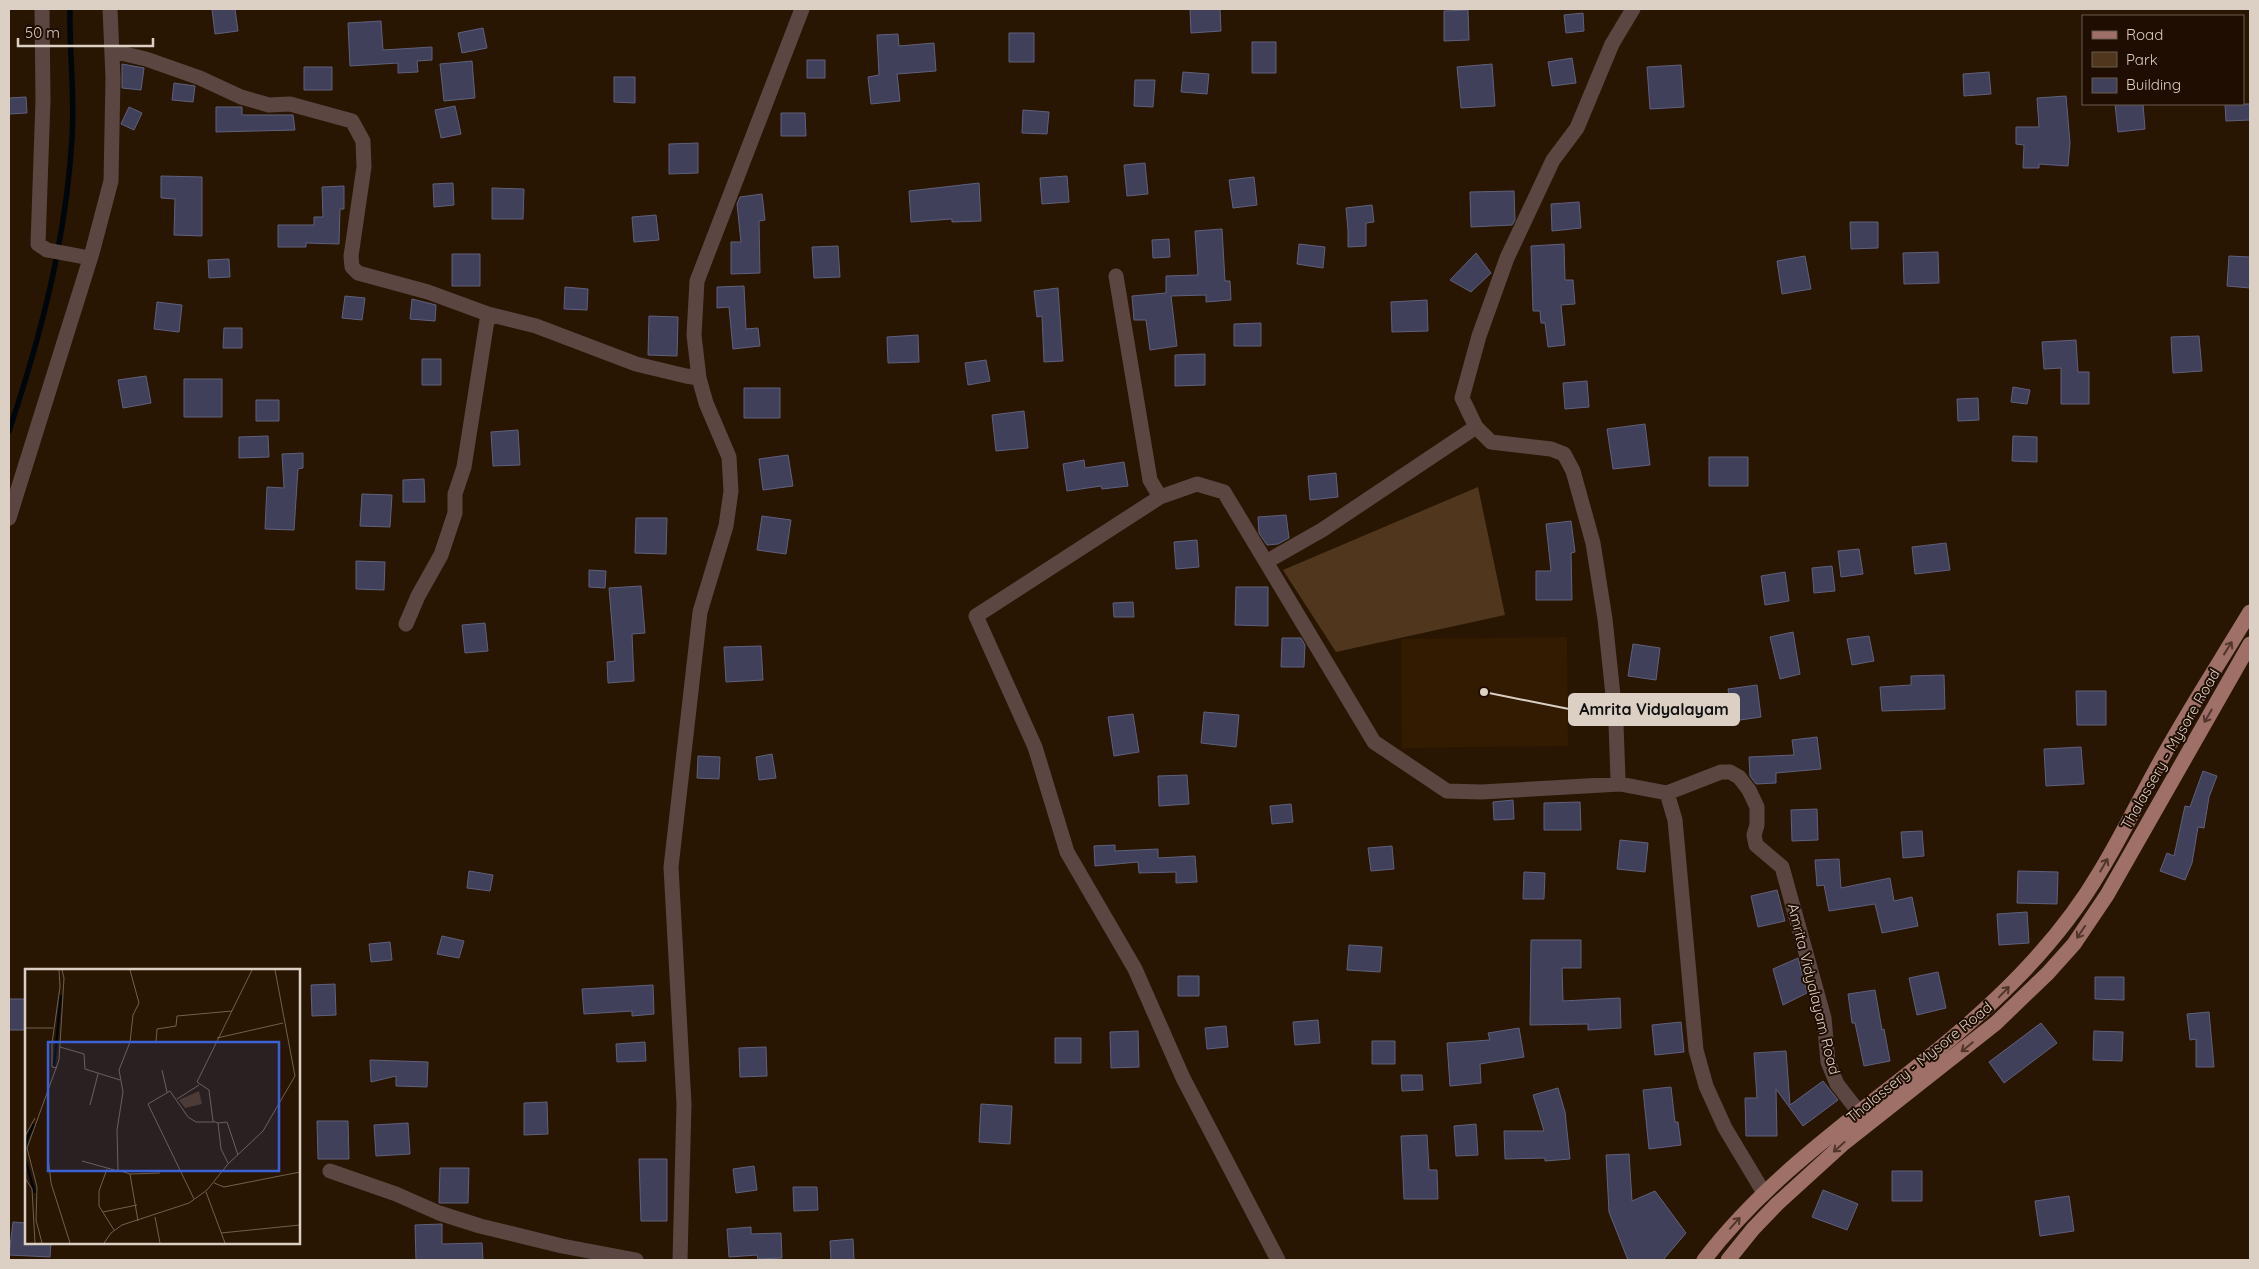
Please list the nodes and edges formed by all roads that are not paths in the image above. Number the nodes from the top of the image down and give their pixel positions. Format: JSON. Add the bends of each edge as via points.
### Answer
{"nodes":[{"id":1,"x":42,"y":9,"type":"edge"},
{"id":2,"x":110,"y":9,"type":"edge"},
{"id":3,"x":802,"y":9,"type":"edge"},
{"id":4,"x":1633,"y":9,"type":"edge"},
{"id":5,"x":112,"y":51,"type":"junction"},
{"id":6,"x":84,"y":257,"type":"junction"},
{"id":7,"x":1116,"y":276,"type":"dead end"},
{"id":8,"x":488,"y":314,"type":"junction"},
{"id":9,"x":699,"y":378,"type":"junction"},
{"id":10,"x":1476,"y":427,"type":"junction"},
{"id":11,"x":1160,"y":497,"type":"junction"},
{"id":12,"x":9,"y":518,"type":"edge"},
{"id":13,"x":1266,"y":562,"type":"junction"},
{"id":14,"x":2250,"y":612,"type":"edge"},
{"id":15,"x":406,"y":624,"type":"dead end"},
{"id":16,"x":2250,"y":644,"type":"edge"},
{"id":17,"x":1620,"y":784,"type":"junction"},
{"id":18,"x":1667,"y":793,"type":"junction"},
{"id":19,"x":1858,"y":1111,"type":"junction"},
{"id":20,"x":330,"y":1171,"type":"dead end"},
{"id":21,"x":1764,"y":1192,"type":"junction"},
{"id":22,"x":576,"y":1255,"type":"edge"},
{"id":23,"x":636,"y":1260,"type":"edge"},
{"id":24,"x":680,"y":1260,"type":"edge"},
{"id":25,"x":1278,"y":1260,"type":"edge"},
{"id":26,"x":1704,"y":1260,"type":"edge"},
{"id":27,"x":1728,"y":1260,"type":"edge"}],
"edges":[{"from":1,"to":6,"type":"street","via":[[43,100],[38,244],[47,250]]},
{"from":2,"to":5,"type":"street"},
{"from":3,"to":9,"type":"street","via":[[697,281],[694,335]]},
{"from":4,"to":10,"type":"street","via":[[1612,44],[1577,128],[1553,160],[1507,258],[1479,336],[1462,398]]},
{"from":5,"to":6,"type":"street","via":[[111,181]]},
{"from":5,"to":8,"type":"street","via":[[200,78],[241,97],[269,105],[290,104],[352,121],[363,142],[364,167],[358,219],[352,239],[352,267],[358,272]]},
{"from":6,"to":12,"type":"street"},
{"from":7,"to":11,"type":"street","via":[[1150,480]]},
{"from":8,"to":9,"type":"street","via":[[536,326],[636,364]]},
{"from":8,"to":15,"type":"street","via":[[464,467],[454,494],[454,513],[441,555]]},
{"from":9,"to":24,"type":"street","via":[[728,457],[732,491],[726,526],[700,612],[671,867],[684,1104]]},
{"from":10,"to":13,"type":"street","via":[[1322,530]]},
{"from":10,"to":17,"type":"street","via":[[1491,442],[1551,449],[1564,454],[1573,471],[1593,543],[1605,620],[1616,724],[1616,771]]},
{"from":11,"to":13,"type":"street","via":[[1197,484],[1224,492]]},
{"from":11,"to":25,"type":"street","via":[[976,616],[1036,747],[1067,852],[1135,969],[1183,1078]]},
{"from":13,"to":17,"type":"street","via":[[1374,742],[1447,791]]},
{"from":19,"to":14,"type":"main road","name":"Thalassery - Mysore Road","one_way":true,"via":[[1989,1007],[2045,947],[2100,872],[2187,714]]},
{"from":16,"to":27,"type":"main road","one_way":true,"via":[[2107,895],[2074,944],[1996,1023],[1844,1143],[1777,1204]]},
{"from":17,"to":18,"type":"street"},
{"from":18,"to":19,"type":"street","name":"Amrita Vidyalayam Road","via":[[1722,772],[1739,777],[1749,790],[1757,807],[1756,845],[1782,867],[1791,893],[1824,1018],[1828,1062],[1837,1084]]},
{"from":18,"to":21,"type":"street","via":[[1674,820],[1696,1050],[1706,1086],[1725,1128]]},
{"from":19,"to":21,"type":"main road","name":"Thalassery - Mysore Road"},
{"from":20,"to":22,"type":"street","via":[[439,1213]]},
{"from":26,"to":21,"type":"main road","name":"Thalassery - Mysore Road","one_way":true},
{"from":22,"to":23,"type":"street"}]}
